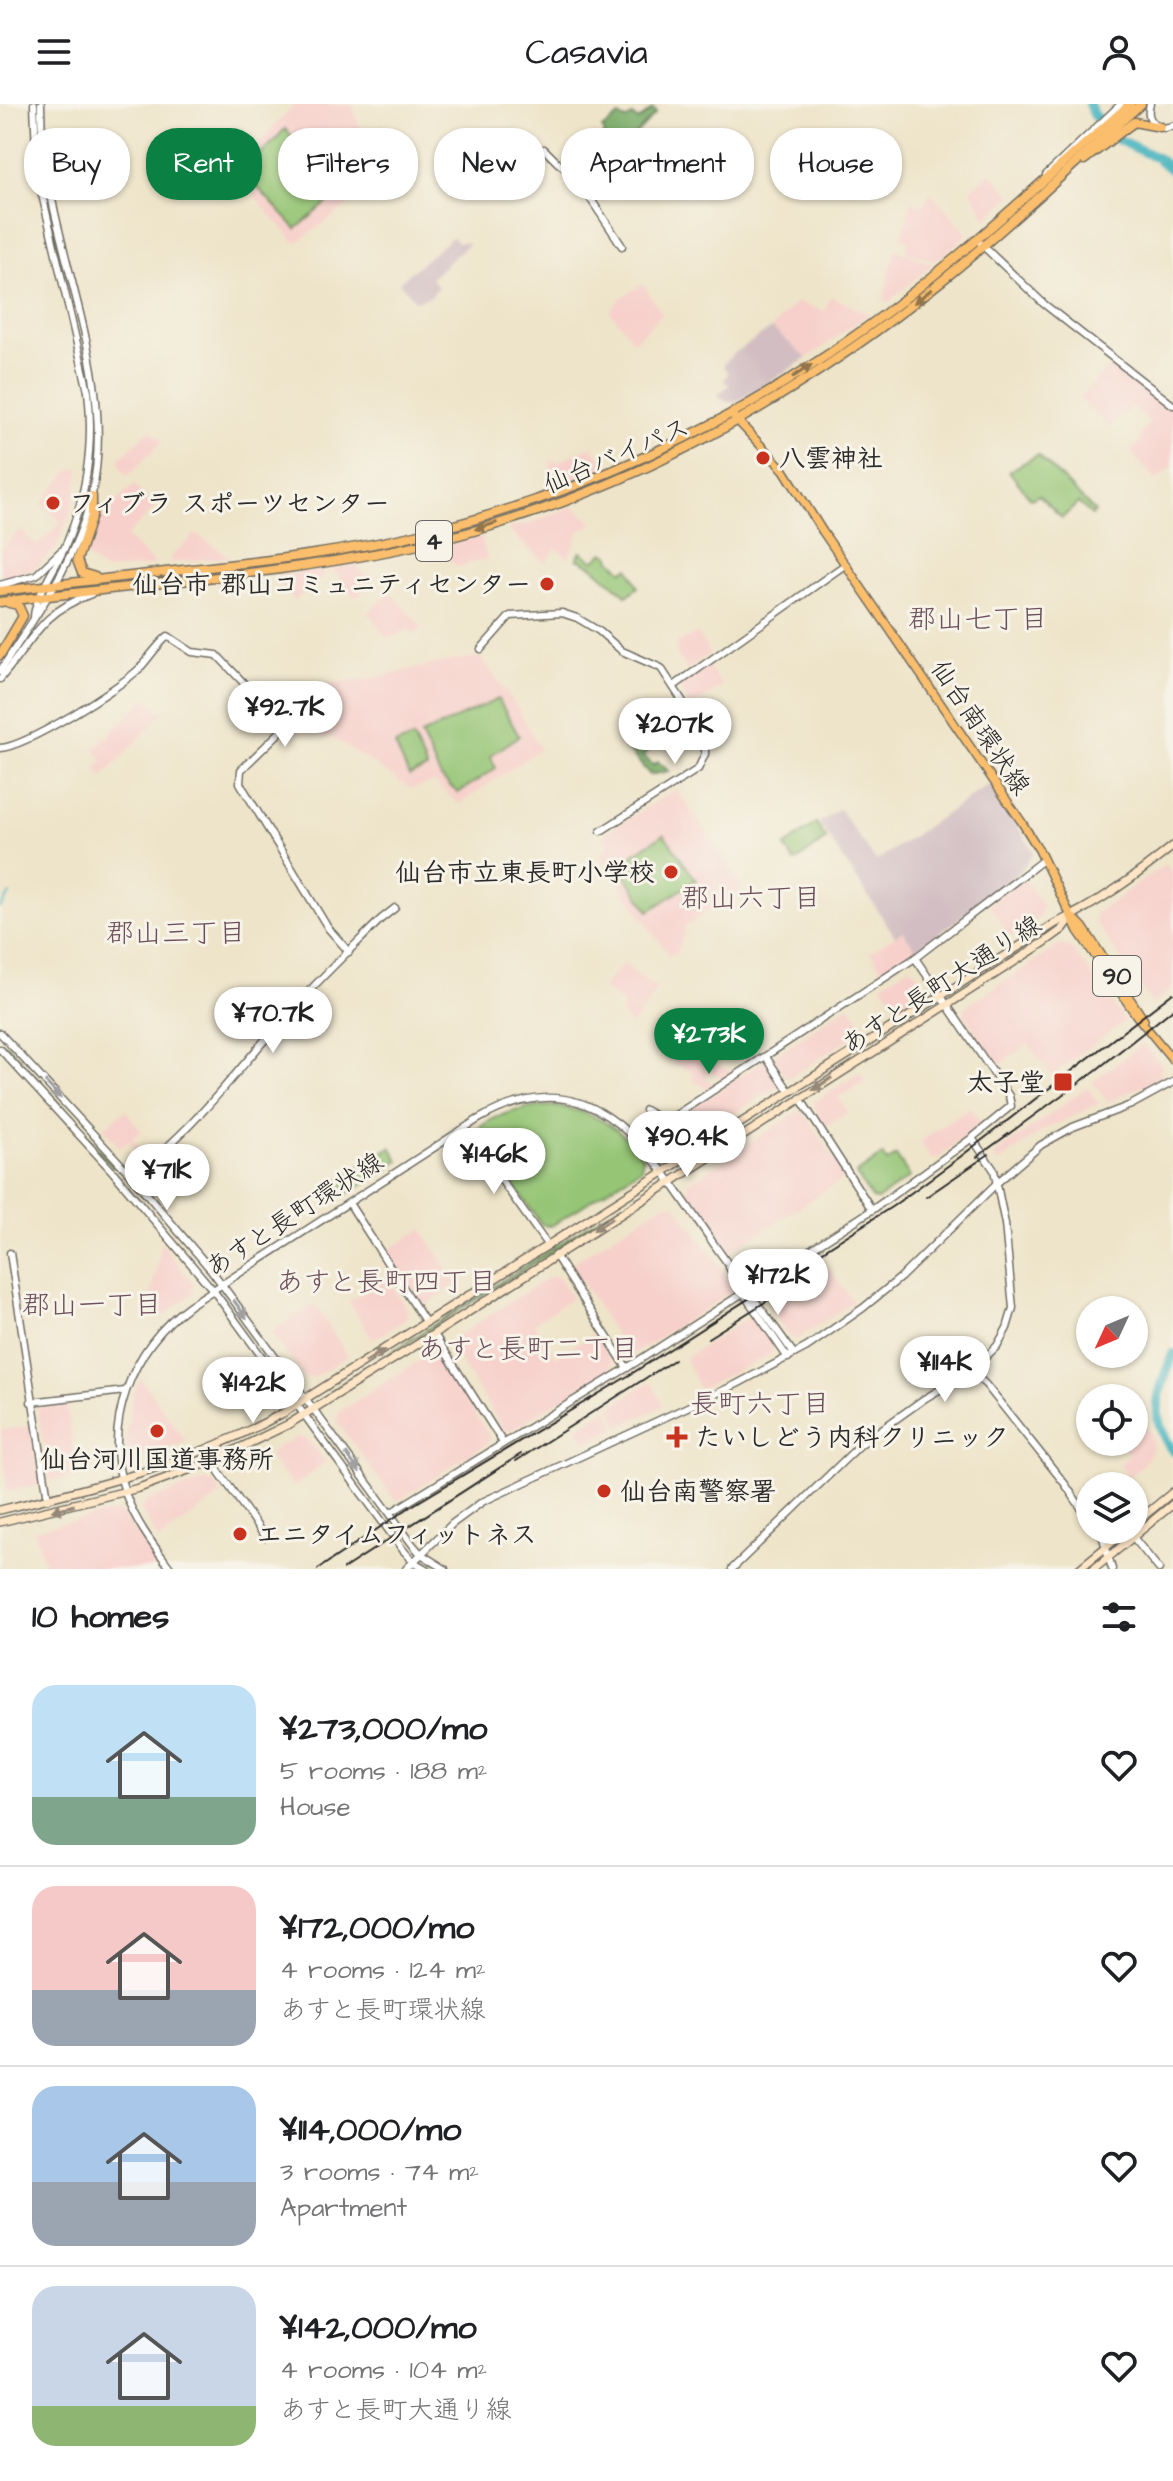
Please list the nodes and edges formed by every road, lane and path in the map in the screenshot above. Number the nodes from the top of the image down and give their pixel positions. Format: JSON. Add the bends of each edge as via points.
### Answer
{"nodes":[{"id":1,"x":34,"y":104,"type":"edge"},
{"id":2,"x":41,"y":104,"type":"edge"},
{"id":3,"x":1121,"y":104,"type":"edge"},
{"id":4,"x":1130,"y":104,"type":"edge"},
{"id":5,"x":1141,"y":104,"type":"edge"},
{"id":6,"x":1150,"y":104,"type":"edge"},
{"id":7,"x":1118,"y":120,"type":"junction"},
{"id":8,"x":1173,"y":126,"type":"edge"},
{"id":9,"x":1160,"y":127,"type":"junction"},
{"id":10,"x":1089,"y":145,"type":"junction"},
{"id":11,"x":545,"y":150,"type":"edge"},
{"id":12,"x":979,"y":242,"type":"junction"},
{"id":13,"x":622,"y":246,"type":"dead end"},
{"id":14,"x":1173,"y":405,"type":"edge"},
{"id":15,"x":730,"y":413,"type":"junction"},
{"id":16,"x":738,"y":422,"type":"junction"},
{"id":17,"x":92,"y":496,"type":"junction"},
{"id":18,"x":66,"y":544,"type":"junction"},
{"id":19,"x":846,"y":564,"type":"junction"},
{"id":20,"x":108,"y":579,"type":"junction"},
{"id":21,"x":0,"y":585,"type":"edge"},
{"id":22,"x":102,"y":590,"type":"junction"},
{"id":23,"x":0,"y":591,"type":"edge"},
{"id":24,"x":48,"y":591,"type":"junction"},
{"id":25,"x":0,"y":602,"type":"edge"},
{"id":26,"x":481,"y":649,"type":"dead end"},
{"id":27,"x":0,"y":655,"type":"edge"},
{"id":28,"x":0,"y":671,"type":"edge"},
{"id":29,"x":0,"y":679,"type":"edge"},
{"id":30,"x":674,"y":686,"type":"junction"},
{"id":31,"x":0,"y":748,"type":"edge"},
{"id":32,"x":601,"y":831,"type":"dead end"},
{"id":33,"x":1173,"y":846,"type":"edge"},
{"id":34,"x":1043,"y":860,"type":"junction"},
{"id":35,"x":395,"y":908,"type":"dead end"},
{"id":36,"x":1073,"y":917,"type":"junction"},
{"id":37,"x":349,"y":952,"type":"junction"},
{"id":38,"x":915,"y":958,"type":"junction"},
{"id":39,"x":941,"y":997,"type":"junction"},
{"id":40,"x":946,"y":1005,"type":"junction"},
{"id":41,"x":0,"y":1033,"type":"edge"},
{"id":42,"x":0,"y":1049,"type":"edge"},
{"id":43,"x":766,"y":1057,"type":"junction"},
{"id":44,"x":1173,"y":1060,"type":"edge"},
{"id":45,"x":1173,"y":1082,"type":"edge"},
{"id":46,"x":789,"y":1091,"type":"junction"},
{"id":47,"x":800,"y":1098,"type":"junction"},
{"id":48,"x":645,"y":1110,"type":"dead end"},
{"id":49,"x":465,"y":1129,"type":"junction"},
{"id":50,"x":972,"y":1138,"type":"junction"},
{"id":51,"x":157,"y":1156,"type":"dead end"},
{"id":52,"x":663,"y":1172,"type":"junction"},
{"id":53,"x":670,"y":1181,"type":"junction"},
{"id":54,"x":998,"y":1182,"type":"junction"},
{"id":55,"x":349,"y":1203,"type":"junction"},
{"id":56,"x":872,"y":1210,"type":"junction"},
{"id":57,"x":548,"y":1246,"type":"junction"},
{"id":58,"x":10,"y":1253,"type":"dead end"},
{"id":59,"x":555,"y":1255,"type":"junction"},
{"id":60,"x":222,"y":1285,"type":"junction"},
{"id":61,"x":213,"y":1290,"type":"junction"},
{"id":62,"x":746,"y":1291,"type":"junction"},
{"id":63,"x":426,"y":1323,"type":"junction"},
{"id":64,"x":434,"y":1334,"type":"junction"},
{"id":65,"x":791,"y":1356,"type":"junction"},
{"id":66,"x":627,"y":1368,"type":"junction"},
{"id":67,"x":971,"y":1371,"type":"junction"},
{"id":68,"x":125,"y":1391,"type":"junction"},
{"id":69,"x":306,"y":1400,"type":"junction"},
{"id":70,"x":31,"y":1402,"type":"junction"},
{"id":71,"x":298,"y":1405,"type":"junction"},
{"id":72,"x":314,"y":1410,"type":"junction"},
{"id":73,"x":305,"y":1415,"type":"junction"},
{"id":74,"x":503,"y":1443,"type":"junction"},
{"id":75,"x":209,"y":1450,"type":"junction"},
{"id":76,"x":213,"y":1461,"type":"junction"},
{"id":77,"x":122,"y":1481,"type":"junction"},
{"id":78,"x":125,"y":1492,"type":"junction"},
{"id":79,"x":1173,"y":1492,"type":"edge"},
{"id":80,"x":48,"y":1499,"type":"junction"},
{"id":81,"x":1076,"y":1500,"type":"edge"},
{"id":82,"x":1173,"y":1504,"type":"edge"},
{"id":83,"x":0,"y":1510,"type":"edge"},
{"id":84,"x":390,"y":1513,"type":"junction"},
{"id":85,"x":1148,"y":1513,"type":"edge"},
{"id":86,"x":1148,"y":1521,"type":"edge"},
{"id":87,"x":0,"y":1522,"type":"edge"},
{"id":88,"x":265,"y":1537,"type":"dead end"},
{"id":89,"x":1103,"y":1544,"type":"edge"},
{"id":90,"x":1112,"y":1544,"type":"edge"},
{"id":91,"x":1120,"y":1544,"type":"edge"},
{"id":92,"x":1139,"y":1544,"type":"edge"},
{"id":93,"x":1105,"y":1548,"type":"junction"},
{"id":94,"x":421,"y":1554,"type":"junction"},
{"id":95,"x":1108,"y":1557,"type":"junction"},
{"id":96,"x":414,"y":1562,"type":"junction"},
{"id":97,"x":171,"y":1569,"type":"edge"},
{"id":98,"x":406,"y":1569,"type":"edge"},
{"id":99,"x":426,"y":1569,"type":"edge"},
{"id":100,"x":445,"y":1569,"type":"edge"},
{"id":101,"x":732,"y":1569,"type":"edge"},
{"id":102,"x":1079,"y":1569,"type":"edge"},
{"id":103,"x":1094,"y":1569,"type":"edge"},
{"id":104,"x":1112,"y":1569,"type":"edge"},
{"id":105,"x":1159,"y":1569,"type":"edge"}],
"edges":[{"from":1,"to":18,"type":"street","via":[[37,173],[90,418],[86,482]]},
{"from":2,"to":17,"type":"street","via":[[45,171],[95,391]]},
{"from":3,"to":7,"type":"street"},
{"from":4,"to":7,"type":"highway","name":"仙台バイパス","number":"4"},
{"from":5,"to":7,"type":"highway","name":"仙台バイパス","number":"4"},
{"from":6,"to":9,"type":"street","via":[[1149,117]]},
{"from":7,"to":9,"type":"highway"},
{"from":7,"to":10,"type":"highway"},
{"from":7,"to":10,"type":"highway","name":"仙台バイパス","number":"4"},
{"from":8,"to":9,"type":"street"},
{"from":10,"to":12,"type":"highway","name":"仙台バイパス","number":"4","via":[[1042,181]]},
{"from":10,"to":12,"type":"highway","name":"仙台バイパス","number":"4","via":[[1065,172]]},
{"from":11,"to":13,"type":"street","via":[[576,177]]},
{"from":12,"to":14,"type":"street","via":[[1051,310]]},
{"from":15,"to":12,"type":"highway","name":"仙台バイパス","number":"4","one_way":true,"via":[[856,335]]},
{"from":12,"to":16,"type":"highway","name":"仙台バイパス","number":"4","one_way":true,"via":[[859,345]]},
{"from":15,"to":16,"type":"main road","name":"仙台南環状線","number":"90"},
{"from":15,"to":20,"type":"highway","name":"仙台バイパス","number":"4","via":[[582,484],[428,532],[342,550]]},
{"from":16,"to":19,"type":"main road","name":"仙台南環状線","number":"90","via":[[784,470]]},
{"from":16,"to":22,"type":"highway","name":"仙台バイパス","number":"4","one_way":true,"via":[[579,495],[430,542],[276,569]]},
{"from":17,"to":20,"type":"highway","via":[[92,516],[77,564],[85,575]]},
{"from":17,"to":24,"type":"street","via":[[72,552]]},
{"from":18,"to":21,"type":"street","via":[[36,575]]},
{"from":18,"to":24,"type":"street"},
{"from":19,"to":30,"type":"street"},
{"from":19,"to":34,"type":"main road","name":"仙台南環状線","number":"90"},
{"from":20,"to":24,"type":"highway","name":"仙台バイパス","number":"4"},
{"from":22,"to":24,"type":"highway","name":"仙台バイパス","number":"4"},
{"from":22,"to":29,"type":"street","via":[[68,603],[46,619]]},
{"from":23,"to":24,"type":"highway","name":"仙台バイパス","number":"4"},
{"from":24,"to":25,"type":"highway","name":"仙台バイパス","number":"4"},
{"from":24,"to":28,"type":"street"},
{"from":25,"to":27,"type":"highway","via":[[18,605],[23,616]]},
{"from":26,"to":30,"type":"street","via":[[510,616],[562,613],[590,624],[626,654],[661,668]]},
{"from":30,"to":32,"type":"street","via":[[705,736],[702,762]]},
{"from":31,"to":37,"type":"street","via":[[24,740],[115,687],[168,636],[192,652],[217,655],[280,721],[277,736],[241,770],[240,783],[328,928]]},
{"from":33,"to":36,"type":"main road"},
{"from":34,"to":36,"type":"main road","name":"仙台南環状線","number":"90"},
{"from":34,"to":38,"type":"street"},
{"from":35,"to":37,"type":"street"},
{"from":36,"to":39,"type":"main road","name":"あすと長町大通り線"},
{"from":36,"to":40,"type":"main road","name":"あすと長町大通り線","via":[[1061,931]]},
{"from":36,"to":44,"type":"main road","name":"仙台南環状線","number":"90"},
{"from":37,"to":51,"type":"street","via":[[283,1018],[198,1119]]},
{"from":38,"to":39,"type":"street"},
{"from":38,"to":43,"type":"street"},
{"from":39,"to":40,"type":"street"},
{"from":39,"to":46,"type":"main road","name":"あすと長町大通り線"},
{"from":40,"to":47,"type":"main road","name":"あすと長町大通り線","one_way":true},
{"from":40,"to":50,"type":"street","via":[[1012,1103]]},
{"from":41,"to":60,"type":"street","one_way":true,"via":[[129,1173]]},
{"from":42,"to":61,"type":"street"},
{"from":43,"to":46,"type":"street"},
{"from":43,"to":48,"type":"street","via":[[665,1122]]},
{"from":45,"to":54,"type":"street","via":[[1059,1134]]},
{"from":46,"to":52,"type":"main road","name":"あすと長町大通り線"},
{"from":47,"to":53,"type":"main road","name":"あすと長町大通り線"},
{"from":47,"to":56,"type":"street"},
{"from":49,"to":52,"type":"street","name":"あすと長町環状線","via":[[495,1110],[525,1101],[575,1102],[601,1111],[629,1131]]},
{"from":49,"to":55,"type":"street","name":"あすと長町環状線"},
{"from":49,"to":57,"type":"street"},
{"from":50,"to":54,"type":"street"},
{"from":50,"to":56,"type":"street"},
{"from":52,"to":53,"type":"street","name":"あすと長町環状線"},
{"from":52,"to":57,"type":"main road","name":"あすと長町大通り線"},
{"from":53,"to":59,"type":"main road","name":"あすと長町大通り線","one_way":true},
{"from":53,"to":62,"type":"street","name":"あすと長町環状線"},
{"from":54,"to":65,"type":"street","via":[[900,1278]]},
{"from":54,"to":67,"type":"street","via":[[1013,1308],[997,1346]]},
{"from":55,"to":60,"type":"street","name":"あすと長町環状線"},
{"from":55,"to":63,"type":"street"},
{"from":56,"to":62,"type":"street"},
{"from":57,"to":63,"type":"main road","name":"あすと長町大通り線"},
{"from":58,"to":70,"type":"street"},
{"from":59,"to":64,"type":"main road","name":"あすと長町大通り線"},
{"from":59,"to":66,"type":"street"},
{"from":60,"to":61,"type":"street","name":"あすと長町環状線"},
{"from":60,"to":69,"type":"street","one_way":true},
{"from":61,"to":68,"type":"street","name":"あすと長町環状線","via":[[154,1339]]},
{"from":61,"to":71,"type":"street"},
{"from":62,"to":65,"type":"street","name":"あすと長町環状線"},
{"from":62,"to":66,"type":"street"},
{"from":69,"to":63,"type":"main road","name":"あすと長町大通り線","one_way":true},
{"from":64,"to":72,"type":"main road","name":"あすと長町大通り線"},
{"from":64,"to":74,"type":"street"},
{"from":65,"to":94,"type":"street","via":[[482,1502]]},
{"from":66,"to":74,"type":"street"},
{"from":67,"to":81,"type":"street"},
{"from":67,"to":101,"type":"street","via":[[861,1444]]},
{"from":68,"to":70,"type":"street"},
{"from":68,"to":77,"type":"street","name":"あすと長町環状線","via":[[117,1432]]},
{"from":69,"to":71,"type":"main road","name":"あすと長町大通り線"},
{"from":69,"to":72,"type":"street"},
{"from":70,"to":80,"type":"street"},
{"from":71,"to":73,"type":"street"},
{"from":71,"to":75,"type":"main road","name":"あすと長町大通り線"},
{"from":72,"to":73,"type":"main road","name":"あすと長町大通り線"},
{"from":72,"to":84,"type":"street","one_way":true},
{"from":73,"to":76,"type":"main road","name":"あすと長町大通り線"},
{"from":73,"to":96,"type":"street"},
{"from":74,"to":84,"type":"street"},
{"from":75,"to":76,"type":"street"},
{"from":75,"to":77,"type":"main road","name":"あすと長町大通り線"},
{"from":76,"to":78,"type":"main road","name":"あすと長町大通り線"},
{"from":76,"to":88,"type":"street"},
{"from":77,"to":78,"type":"street","name":"あすと長町環状線"},
{"from":77,"to":80,"type":"main road","name":"あすと長町大通り線"},
{"from":78,"to":87,"type":"main road","name":"あすと長町大通り線","one_way":true},
{"from":78,"to":97,"type":"street","name":"あすと長町環状線"},
{"from":79,"to":85,"type":"main road"},
{"from":80,"to":83,"type":"main road","name":"あすと長町大通り線"},
{"from":82,"to":86,"type":"main road"},
{"from":84,"to":94,"type":"street"},
{"from":89,"to":93,"type":"street"},
{"from":90,"to":93,"type":"main road"},
{"from":91,"to":95,"type":"main road"},
{"from":92,"to":105,"type":"street"},
{"from":93,"to":95,"type":"street"},
{"from":93,"to":102,"type":"main road"},
{"from":94,"to":96,"type":"street"},
{"from":94,"to":100,"type":"street"},
{"from":95,"to":103,"type":"main road"},
{"from":95,"to":104,"type":"street"},
{"from":96,"to":98,"type":"street"},
{"from":96,"to":99,"type":"street"}]}
